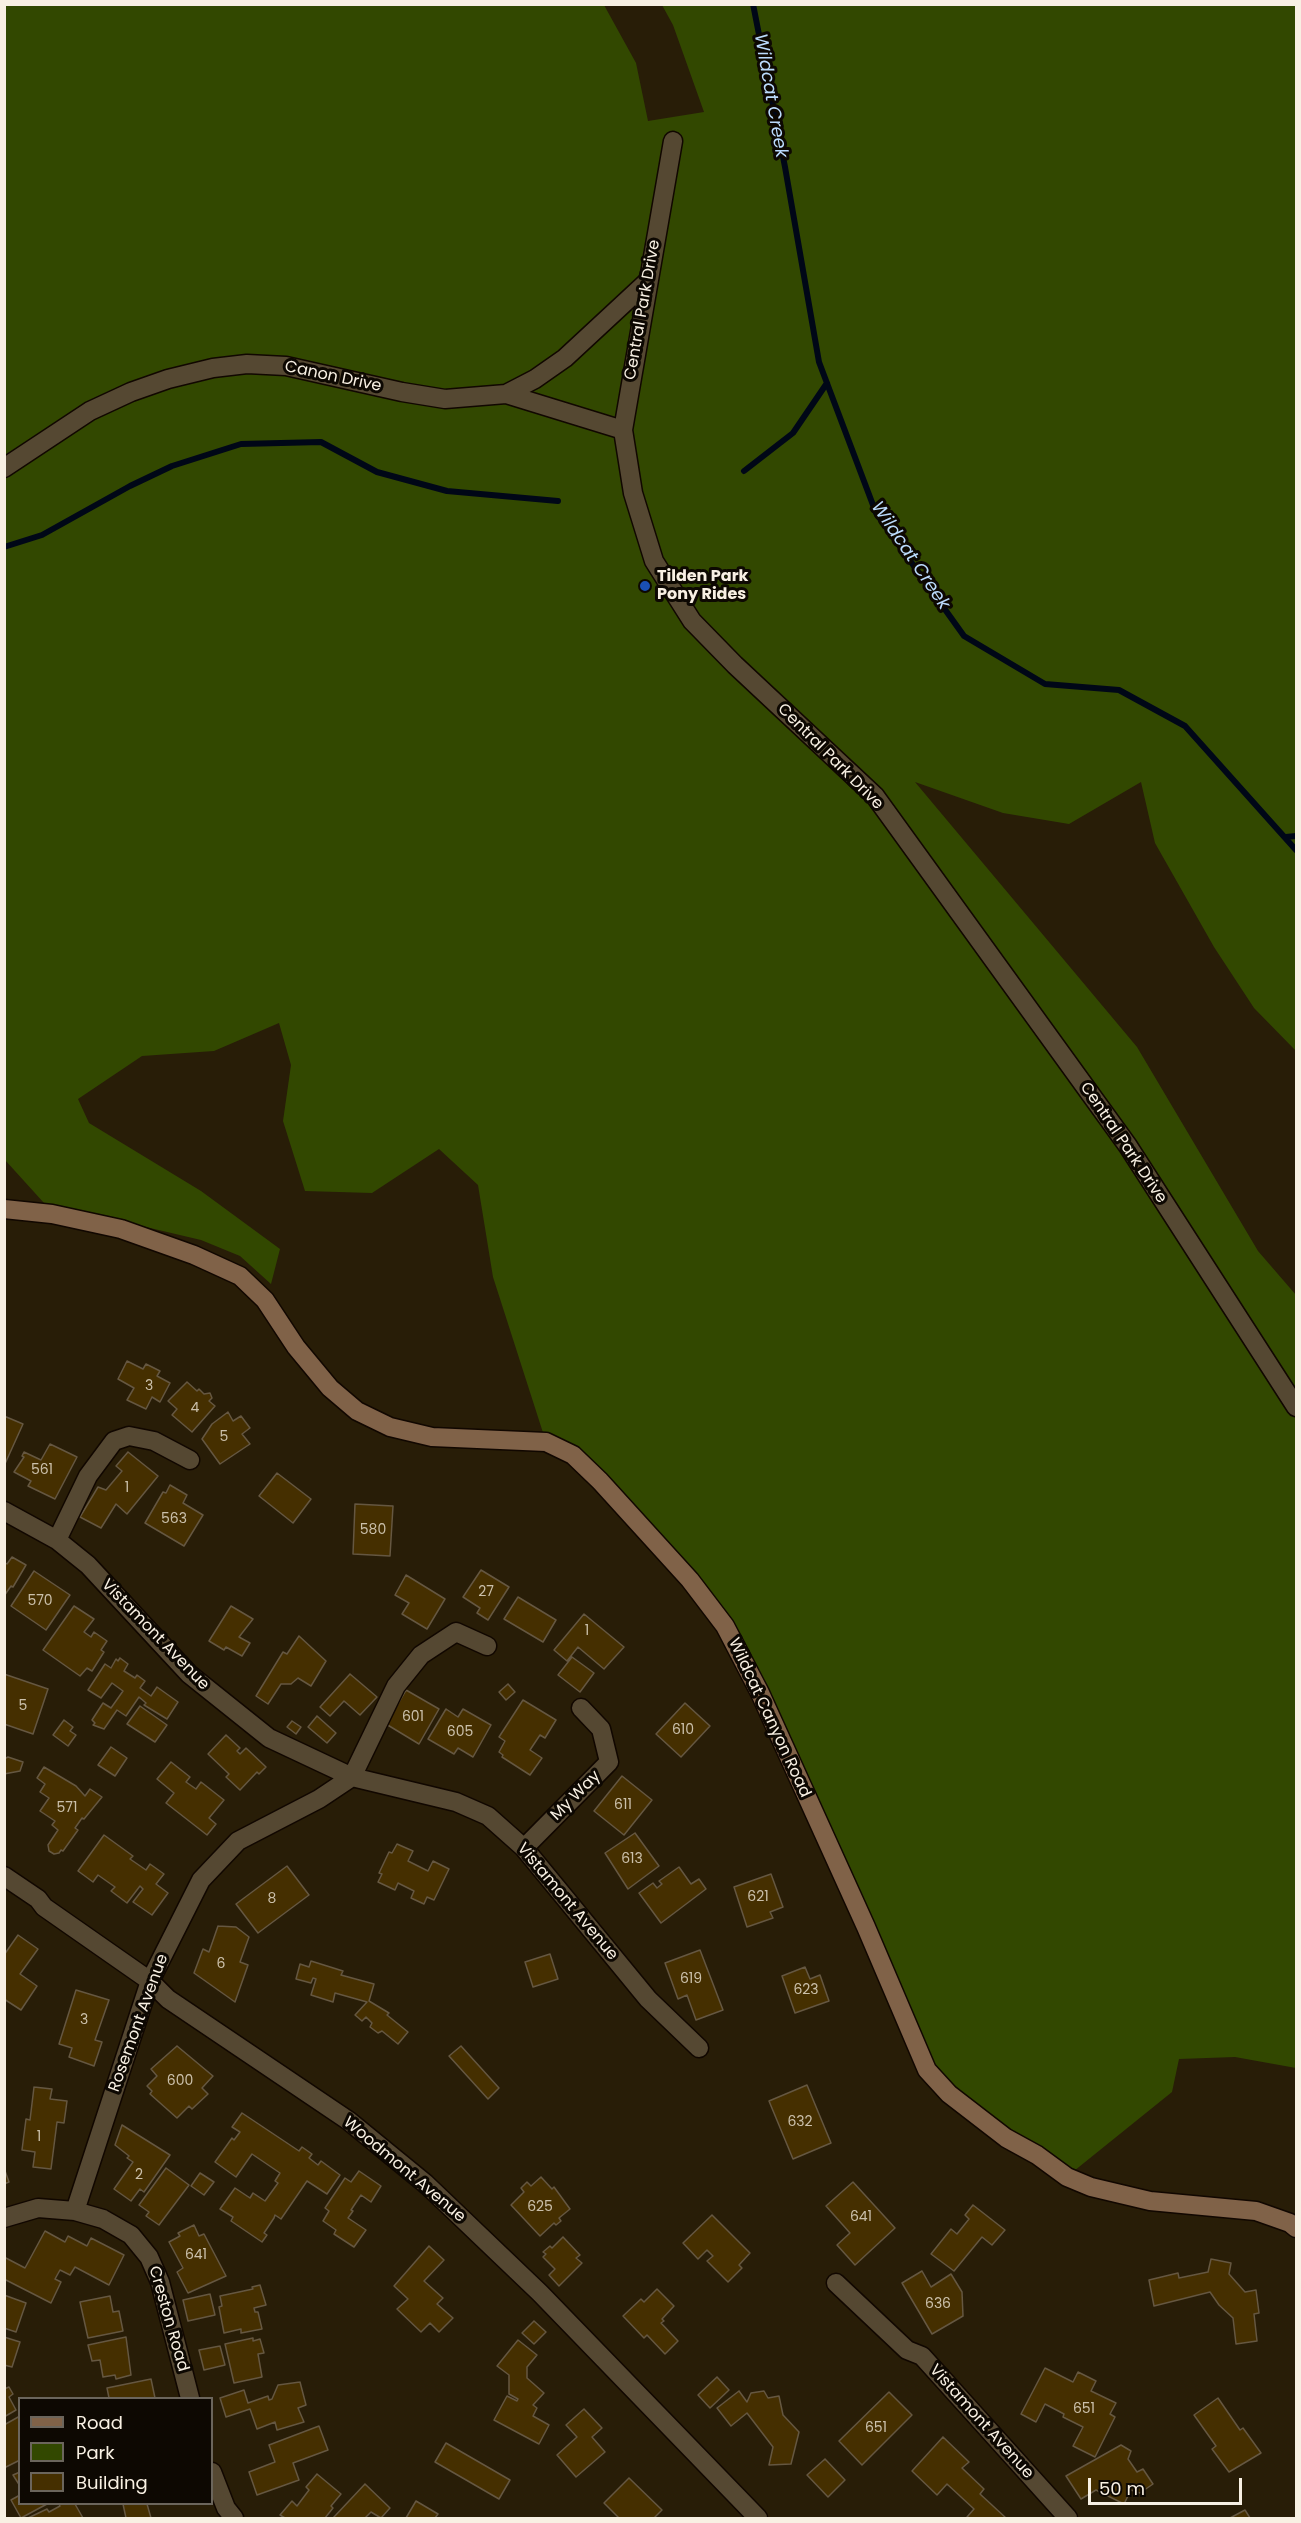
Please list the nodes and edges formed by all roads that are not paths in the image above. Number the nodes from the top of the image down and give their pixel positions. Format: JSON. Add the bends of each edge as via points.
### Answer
{"nodes":[{"id":1,"x":673,"y":141,"type":"dead end"},
{"id":2,"x":648,"y":281,"type":"junction"},
{"id":3,"x":506,"y":394,"type":"junction"},
{"id":4,"x":623,"y":430,"type":"junction"},
{"id":5,"x":4,"y":468,"type":"edge"},
{"id":6,"x":4,"y":1209,"type":"edge"},
{"id":7,"x":1296,"y":1407,"type":"edge"},
{"id":8,"x":190,"y":1460,"type":"dead end"},
{"id":9,"x":4,"y":1511,"type":"edge"},
{"id":10,"x":57,"y":1540,"type":"junction"},
{"id":11,"x":487,"y":1646,"type":"dead end"},
{"id":12,"x":580,"y":1708,"type":"dead end"},
{"id":13,"x":352,"y":1777,"type":"junction"},
{"id":14,"x":524,"y":1848,"type":"junction"},
{"id":15,"x":4,"y":1876,"type":"edge"},
{"id":16,"x":150,"y":1981,"type":"junction"},
{"id":17,"x":699,"y":2048,"type":"dead end"},
{"id":18,"x":75,"y":2211,"type":"junction"},
{"id":19,"x":4,"y":2218,"type":"edge"},
{"id":20,"x":1296,"y":2228,"type":"edge"},
{"id":21,"x":836,"y":2283,"type":"dead end"},
{"id":22,"x":190,"y":2397,"type":"edge"},
{"id":23,"x":213,"y":2475,"type":"edge"},
{"id":24,"x":234,"y":2518,"type":"edge"},
{"id":25,"x":758,"y":2518,"type":"edge"},
{"id":26,"x":1068,"y":2518,"type":"edge"}],
"edges":[{"from":1,"to":2,"type":"street","name":"Central Park Drive"},
{"from":2,"to":3,"type":"street","name":"Canon Drive","via":[[565,358]]},
{"from":2,"to":4,"type":"street","name":"Central Park Drive"},
{"from":3,"to":4,"type":"street","name":"Canon Drive"},
{"from":3,"to":5,"type":"street","name":"Canon Drive","via":[[445,399],[286,366],[247,364],[213,368],[159,382],[90,411]]},
{"from":4,"to":7,"type":"street","name":"Central Park Drive","via":[[633,493],[654,561],[692,621],[875,796],[1128,1146]]},
{"from":6,"to":20,"type":"street","name":"Wildcat Canyon Road","via":[[52,1214],[121,1229],[240,1276],[265,1300],[330,1388],[357,1411],[390,1427],[432,1437],[546,1442],[573,1455],[690,1580],[725,1626],[760,1693],[927,2070],[949,2094],[1006,2138],[1067,2177],[1091,2187],[1150,2201],[1256,2211]]},
{"from":8,"to":10,"type":"street","via":[[154,1441],[129,1436],[114,1441],[88,1476]]},
{"from":9,"to":10,"type":"street","name":"Vistamont Avenue"},
{"from":10,"to":13,"type":"street","name":"Vistamont Avenue","via":[[88,1565],[189,1674],[225,1705],[269,1738]]},
{"from":11,"to":13,"type":"street","via":[[456,1632],[421,1655],[396,1686]]},
{"from":12,"to":14,"type":"street","name":"My Way","via":[[602,1729],[609,1762]]},
{"from":13,"to":14,"type":"street","name":"Vistamont Avenue","via":[[456,1802],[488,1816]]},
{"from":13,"to":16,"type":"street","name":"Rosemont Avenue","via":[[319,1799],[238,1841],[201,1880]]},
{"from":14,"to":17,"type":"street","name":"Vistamont Avenue","via":[[648,1999]]},
{"from":15,"to":16,"type":"street","name":"Woodmont Avenue"},
{"from":16,"to":18,"type":"street","name":"Rosemont Avenue"},
{"from":16,"to":25,"type":"street","name":"Woodmont Avenue","via":[[168,1999],[349,2121],[426,2184],[540,2294]]},
{"from":18,"to":19,"type":"street","name":"Creston Road","via":[[38,2208]]},
{"from":18,"to":22,"type":"street","name":"Creston Road","via":[[103,2219],[131,2235],[149,2257],[160,2282]]},
{"from":21,"to":26,"type":"street","name":"Vistamont Avenue","via":[[907,2350],[922,2356]]},
{"from":23,"to":24,"type":"street"}]}
